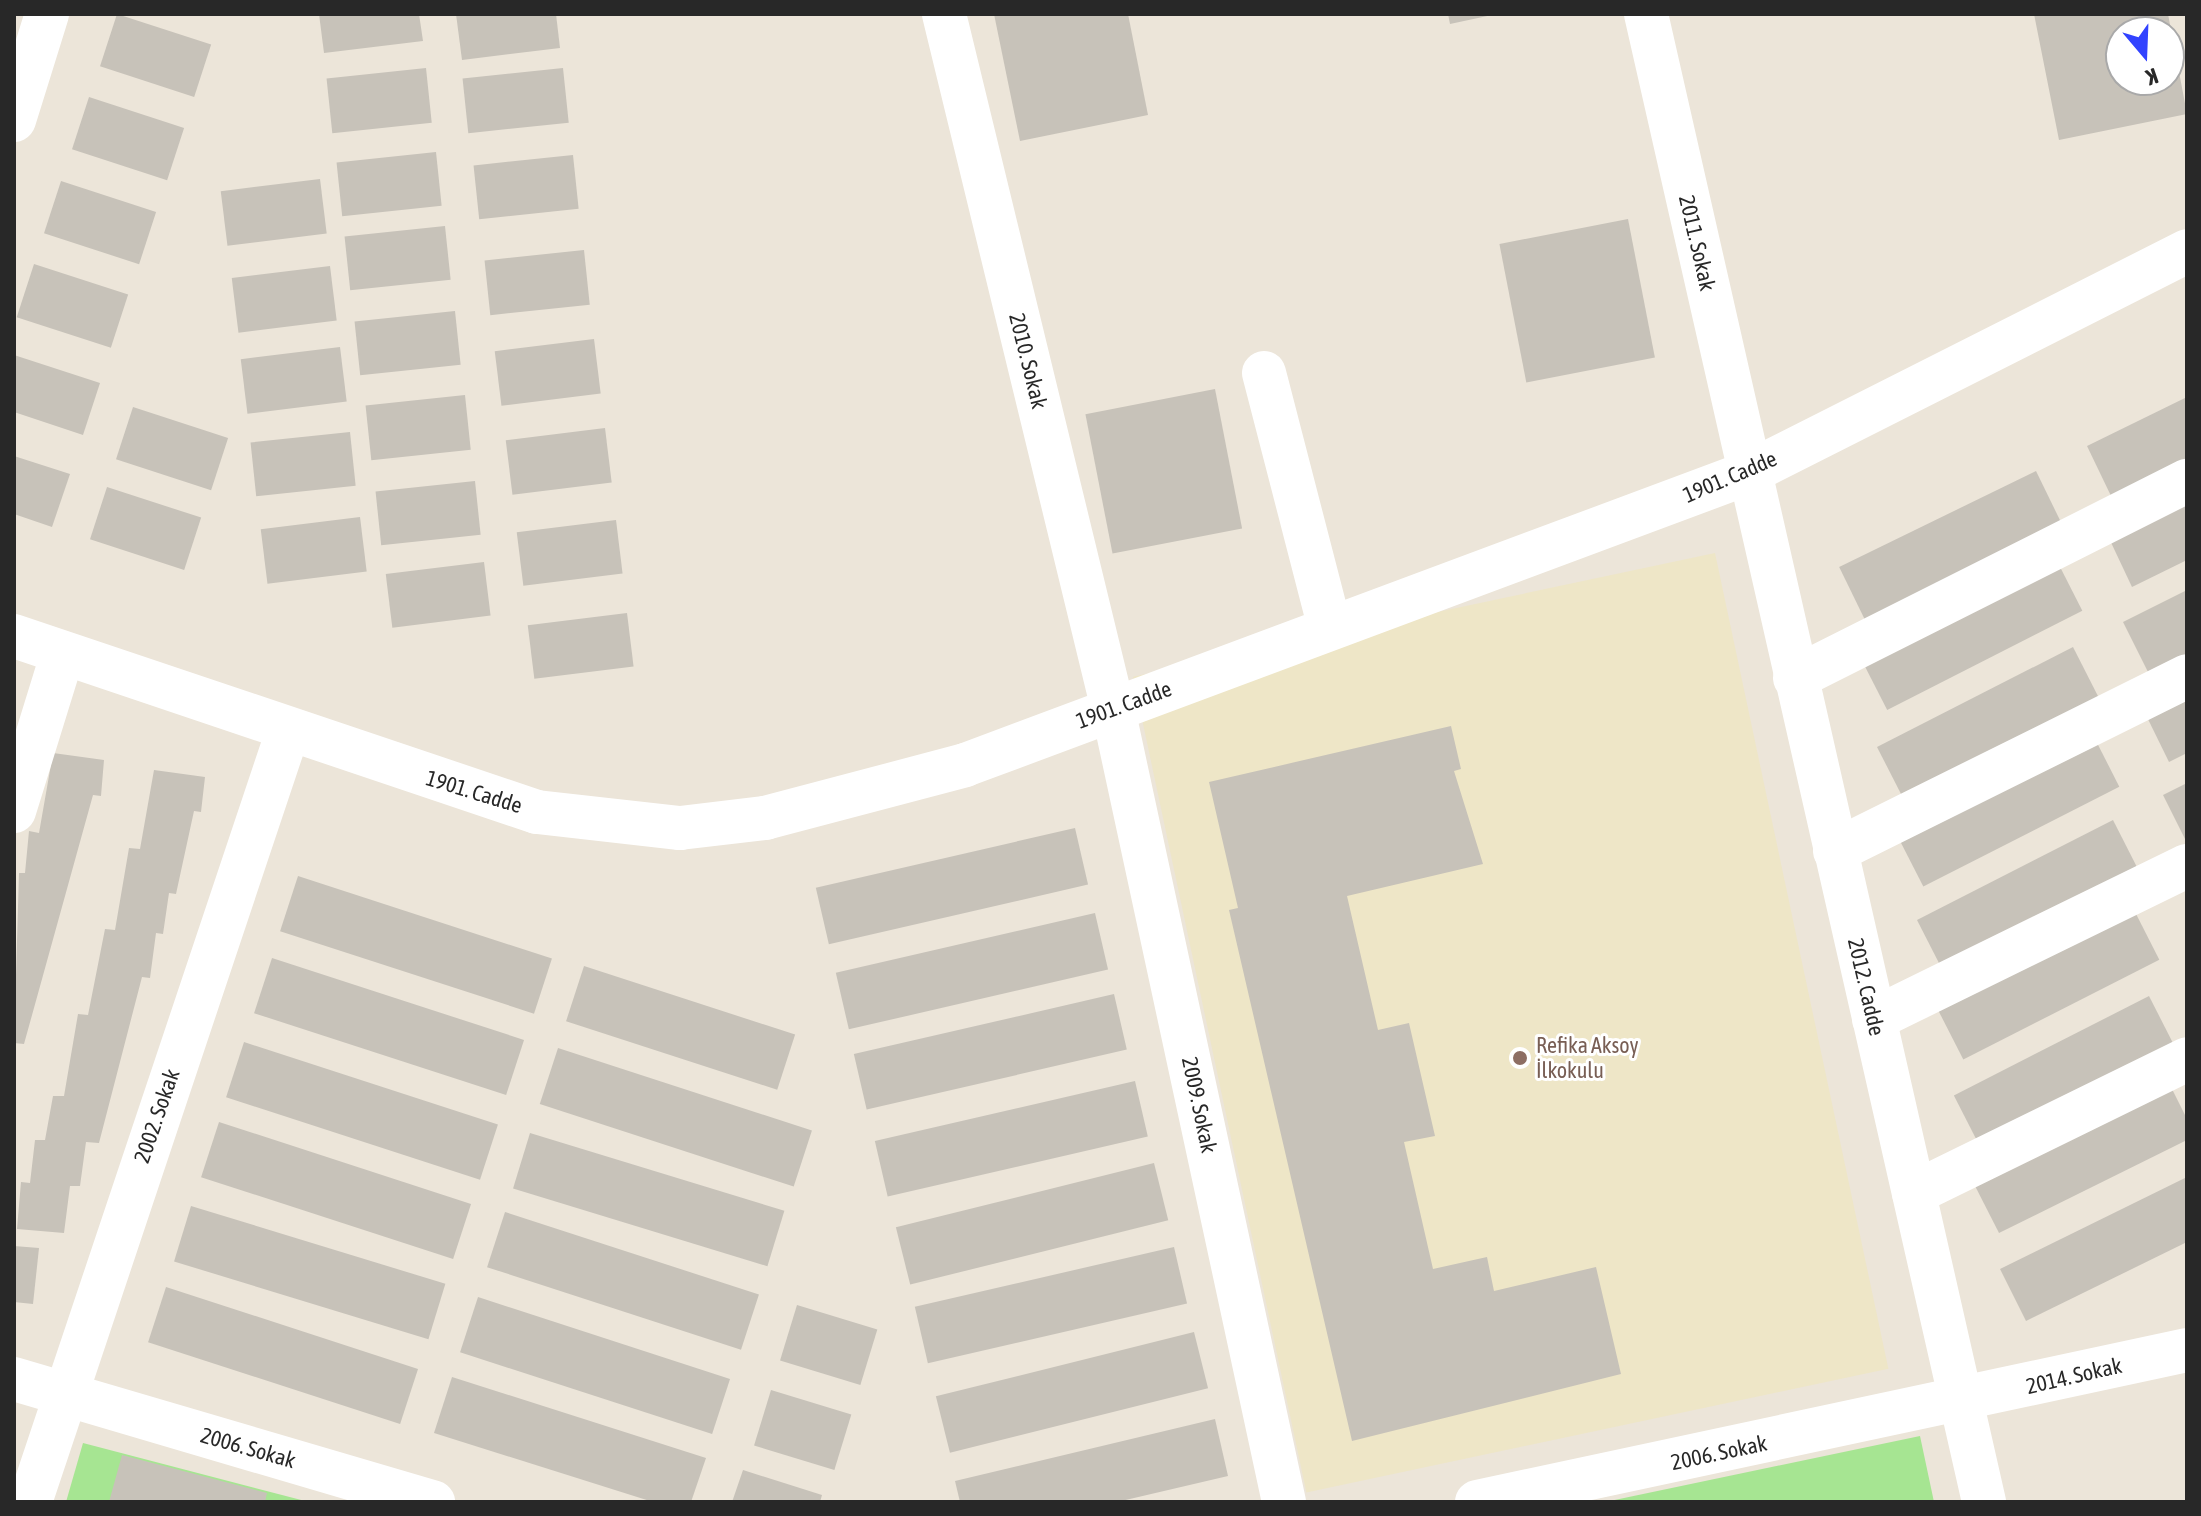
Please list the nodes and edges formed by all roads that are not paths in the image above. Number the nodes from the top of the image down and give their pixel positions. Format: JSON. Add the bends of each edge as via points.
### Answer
{"nodes":[{"id":1,"x":47,"y":14,"type":"edge"},
{"id":2,"x":944,"y":14,"type":"edge"},
{"id":3,"x":1646,"y":14,"type":"edge"},
{"id":4,"x":14,"y":120,"type":"edge"},
{"id":5,"x":2187,"y":251,"type":"edge"},
{"id":6,"x":1264,"y":373,"type":"dead end"},
{"id":7,"x":1748,"y":473,"type":"junction"},
{"id":8,"x":2187,"y":481,"type":"edge"},
{"id":9,"x":1330,"y":628,"type":"junction"},
{"id":10,"x":14,"y":636,"type":"edge"},
{"id":11,"x":63,"y":653,"type":"junction"},
{"id":12,"x":2187,"y":676,"type":"edge"},
{"id":13,"x":1795,"y":678,"type":"junction"},
{"id":14,"x":1113,"y":709,"type":"junction"},
{"id":15,"x":288,"y":731,"type":"junction"},
{"id":16,"x":14,"y":811,"type":"edge"},
{"id":17,"x":1835,"y":851,"type":"junction"},
{"id":18,"x":2187,"y":866,"type":"edge"},
{"id":19,"x":1874,"y":1019,"type":"junction"},
{"id":20,"x":2187,"y":1059,"type":"edge"},
{"id":21,"x":1914,"y":1193,"type":"junction"},
{"id":22,"x":2187,"y":1350,"type":"edge"},
{"id":23,"x":14,"y":1379,"type":"edge"},
{"id":24,"x":62,"y":1395,"type":"junction"},
{"id":25,"x":1962,"y":1403,"type":"junction"},
{"id":26,"x":26,"y":1493,"type":"edge"},
{"id":27,"x":433,"y":1502,"type":"edge"},
{"id":28,"x":1284,"y":1502,"type":"edge"},
{"id":29,"x":1477,"y":1502,"type":"edge"},
{"id":30,"x":1984,"y":1502,"type":"edge"}],
"edges":[{"from":1,"to":4,"type":"street"},
{"from":2,"to":14,"type":"street","name":"2010. Sokak"},
{"from":3,"to":7,"type":"street","name":"2011. Sokak"},
{"from":5,"to":7,"type":"street","name":"1901. Cadde"},
{"from":6,"to":9,"type":"street"},
{"from":7,"to":9,"type":"street","name":"1901. Cadde"},
{"from":7,"to":13,"type":"street","name":"2012. Cadde"},
{"from":8,"to":13,"type":"street"},
{"from":9,"to":14,"type":"street","name":"1901. Cadde"},
{"from":10,"to":11,"type":"street","name":"1901. Cadde"},
{"from":11,"to":15,"type":"street","name":"1901. Cadde"},
{"from":11,"to":16,"type":"street"},
{"from":12,"to":17,"type":"street"},
{"from":13,"to":17,"type":"street","name":"2012. Cadde"},
{"from":14,"to":15,"type":"street","name":"1901. Cadde","via":[[833,804],[680,828],[537,812]]},
{"from":14,"to":28,"type":"street","name":"2009. Sokak"},
{"from":15,"to":24,"type":"street","name":"2002. Sokak"},
{"from":17,"to":19,"type":"street","name":"2012. Cadde"},
{"from":18,"to":19,"type":"street"},
{"from":19,"to":21,"type":"street","name":"2012. Cadde"},
{"from":20,"to":21,"type":"street"},
{"from":21,"to":25,"type":"street","name":"2012. Cadde"},
{"from":22,"to":25,"type":"street","name":"2014. Sokak"},
{"from":23,"to":24,"type":"street","name":"2006. Sokak"},
{"from":24,"to":26,"type":"street","name":"2002. Sokak"},
{"from":24,"to":27,"type":"street","name":"2006. Sokak"},
{"from":25,"to":29,"type":"street","name":"2006. Sokak"},
{"from":25,"to":30,"type":"street","name":"2012. Cadde"}]}
